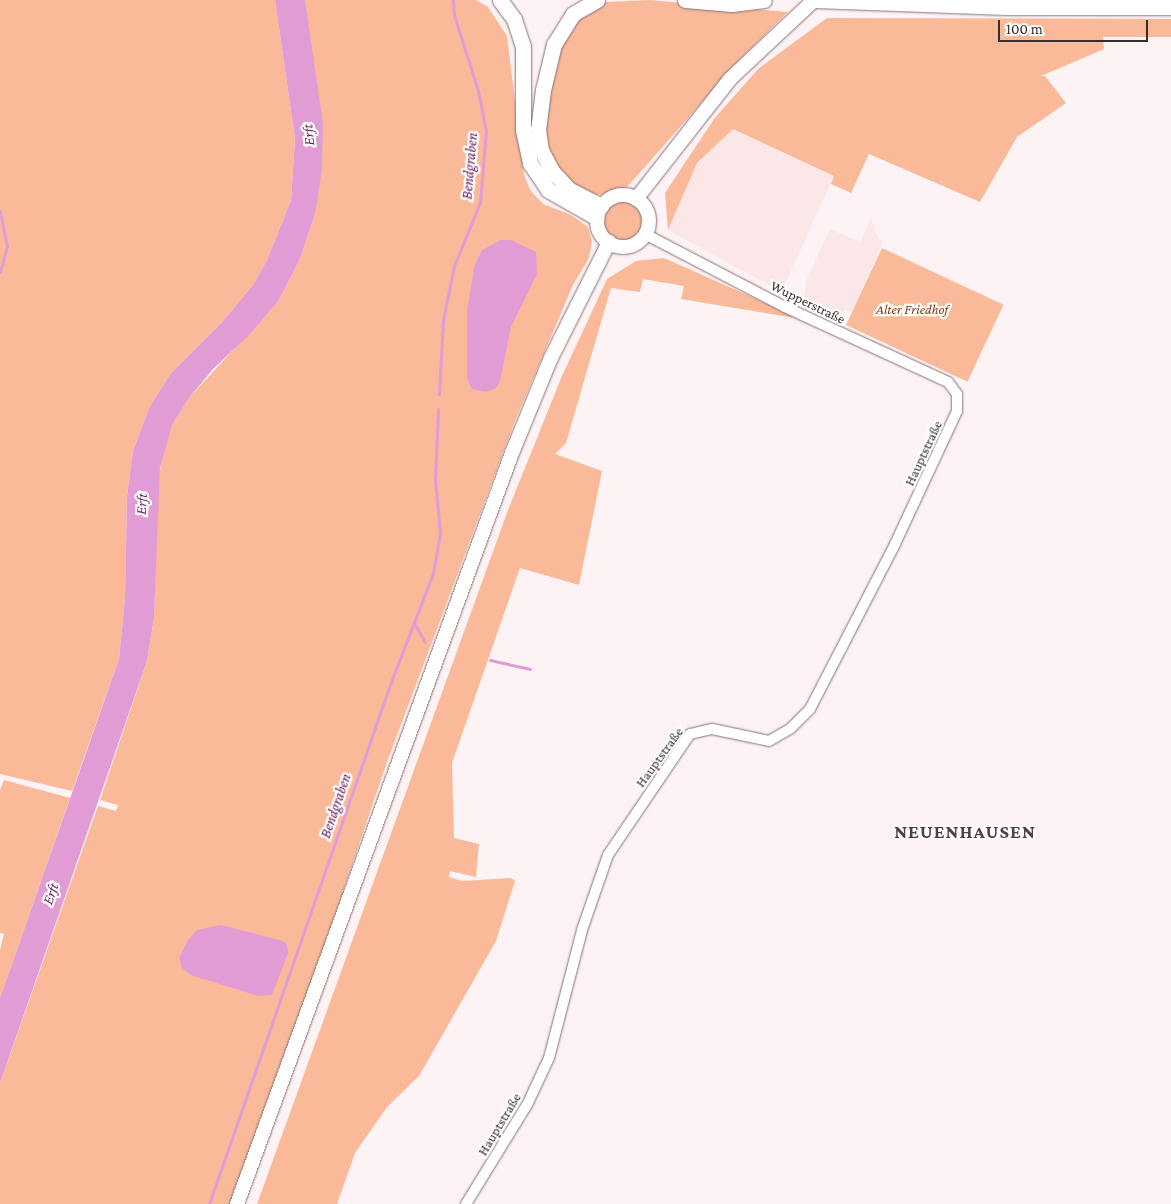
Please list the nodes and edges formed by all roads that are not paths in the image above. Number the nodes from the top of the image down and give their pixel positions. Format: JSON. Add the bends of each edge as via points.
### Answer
{"nodes":[{"id":1,"x":500,"y":0,"type":"edge"},
{"id":2,"x":597,"y":0,"type":"edge"},
{"id":3,"x":686,"y":0,"type":"edge"},
{"id":4,"x":764,"y":0,"type":"edge"},
{"id":5,"x":815,"y":0,"type":"edge"},
{"id":6,"x":1171,"y":7,"type":"edge"},
{"id":7,"x":636,"y":199,"type":"junction"},
{"id":8,"x":599,"y":212,"type":"junction"},
{"id":9,"x":644,"y":234,"type":"junction"},
{"id":10,"x":609,"y":242,"type":"junction"},
{"id":11,"x":957,"y":394,"type":"joint"},
{"id":12,"x":237,"y":1204,"type":"edge"},
{"id":13,"x":466,"y":1204,"type":"edge"}],
"edges":[{"from":1,"to":8,"type":"highway","via":[[514,19],[523,46],[522,130],[530,163],[548,190]]},
{"from":2,"to":8,"type":"highway","via":[[569,18],[554,44],[542,90],[538,129],[541,150],[552,171]]},
{"from":3,"to":4,"type":"highway","via":[[732,4]]},
{"from":5,"to":6,"type":"highway","via":[[1008,7]]},
{"from":5,"to":7,"type":"main road","via":[[783,27],[712,99]]},
{"from":7,"to":8,"type":"main road","via":[[619,195]]},
{"from":7,"to":9,"type":"main road","via":[[648,215]]},
{"from":8,"to":10,"type":"main road","via":[[602,236]]},
{"from":9,"to":10,"type":"main road","via":[[628,246]]},
{"from":9,"to":11,"type":"street","name":"Wupperstraße","via":[[785,306],[944,379]]},
{"from":10,"to":12,"type":"main road","via":[[560,336],[512,453]]},
{"from":11,"to":13,"type":"street","name":"Hauptstraße","via":[[953,422],[855,626],[810,709],[790,729],[769,740],[712,729],[690,734],[608,855],[584,924],[550,1058],[527,1105]]}]}
